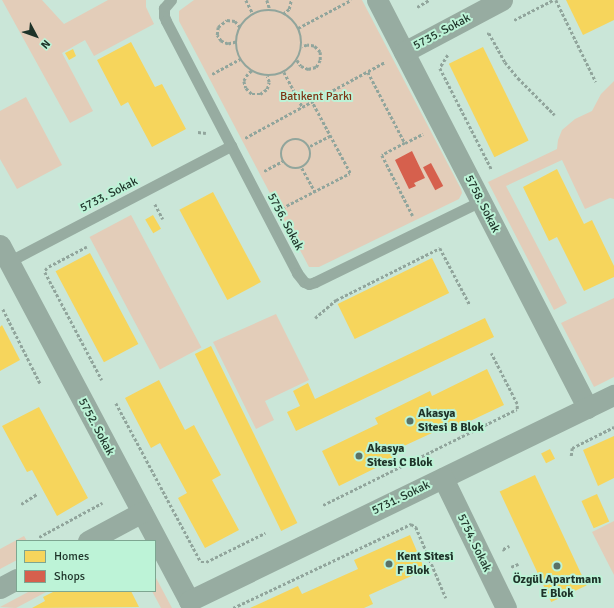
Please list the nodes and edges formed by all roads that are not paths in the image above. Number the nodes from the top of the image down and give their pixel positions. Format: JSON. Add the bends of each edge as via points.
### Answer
{"nodes":[{"id":1,"x":171,"y":0,"type":"edge"},
{"id":2,"x":377,"y":0,"type":"edge"},
{"id":3,"x":502,"y":0,"type":"edge"},
{"id":4,"x":404,"y":52,"type":"junction"},
{"id":5,"x":231,"y":146,"type":"junction"},
{"id":6,"x":481,"y":201,"type":"junction"},
{"id":7,"x":3,"y":258,"type":"edge"},
{"id":8,"x":614,"y":395,"type":"edge"},
{"id":9,"x":588,"y":408,"type":"junction"},
{"id":10,"x":443,"y":478,"type":"junction"},
{"id":11,"x":142,"y":512,"type":"junction"},
{"id":12,"x":90,"y":540,"type":"edge"},
{"id":13,"x":16,"y":580,"type":"edge"},
{"id":14,"x":0,"y":588,"type":"edge"},
{"id":15,"x":191,"y":604,"type":"edge"},
{"id":16,"x":506,"y":608,"type":"edge"}],
"edges":[{"from":1,"to":5,"type":"lane","name":"5756. Sokak","via":[[164,8],[164,16]]},
{"from":2,"to":4,"type":"street","name":"5758. Sokak"},
{"from":3,"to":4,"type":"street","name":"5735. Sokak"},
{"from":4,"to":6,"type":"street","name":"5758. Sokak"},
{"from":5,"to":6,"type":"lane","name":"5756. Sokak","via":[[297,273],[307,284]]},
{"from":5,"to":7,"type":"lane","name":"5733. Sokak"},
{"from":6,"to":9,"type":"street","name":"5758. Sokak"},
{"from":7,"to":11,"type":"street","name":"5752. Sokak"},
{"from":8,"to":9,"type":"street","name":"5731. Sokak"},
{"from":9,"to":10,"type":"street","name":"5731. Sokak"},
{"from":10,"to":15,"type":"street","name":"5731. Sokak"},
{"from":10,"to":16,"type":"street","name":"5754. Sokak"},
{"from":11,"to":12,"type":"street"},
{"from":11,"to":15,"type":"street","name":"5752. Sokak"},
{"from":13,"to":14,"type":"street"}]}
